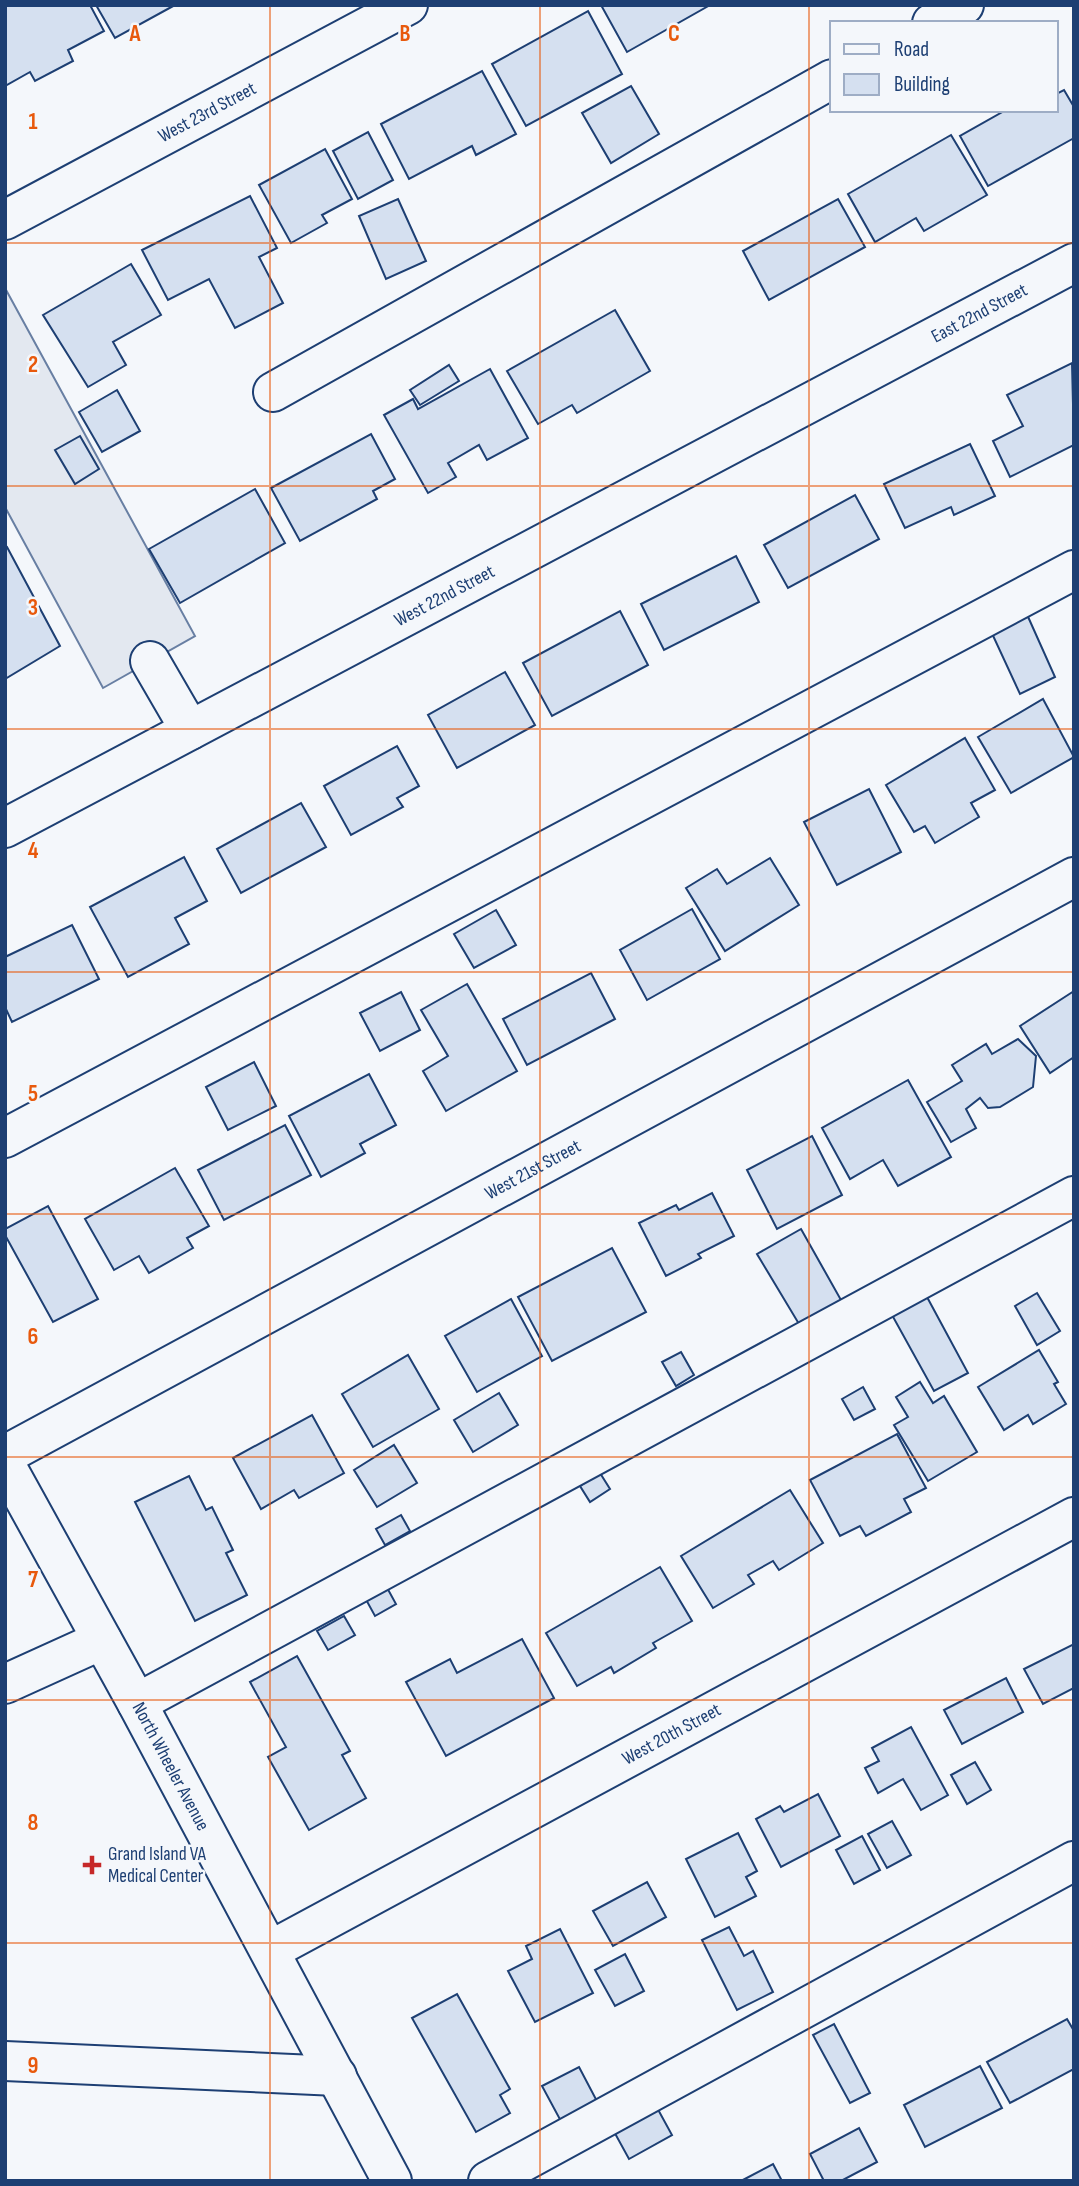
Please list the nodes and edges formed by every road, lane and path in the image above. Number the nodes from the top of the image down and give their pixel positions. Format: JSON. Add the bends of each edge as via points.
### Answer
{"nodes":[{"id":1,"x":408,"y":5,"type":"edge"},
{"id":2,"x":964,"y":5,"type":"edge"},
{"id":3,"x":936,"y":21,"type":"edge"},
{"id":4,"x":830,"y":80,"type":"edge"},
{"id":5,"x":5,"y":220,"type":"edge"},
{"id":6,"x":1074,"y":263,"type":"edge"},
{"id":7,"x":885,"y":363,"type":"joint"},
{"id":8,"x":273,"y":392,"type":"dead end"},
{"id":9,"x":1074,"y":569,"type":"edge"},
{"id":10,"x":150,"y":661,"type":"dead end"},
{"id":11,"x":190,"y":730,"type":"junction"},
{"id":12,"x":5,"y":828,"type":"edge"},
{"id":13,"x":1067,"y":880,"type":"edge"},
{"id":14,"x":5,"y":1138,"type":"edge"},
{"id":15,"x":1074,"y":1196,"type":"edge"},
{"id":16,"x":5,"y":1455,"type":"edge"},
{"id":17,"x":5,"y":1464,"type":"edge"},
{"id":18,"x":1074,"y":1517,"type":"edge"},
{"id":19,"x":102,"y":1640,"type":"junction"},
{"id":20,"x":5,"y":1684,"type":"edge"},
{"id":21,"x":137,"y":1703,"type":"junction"},
{"id":22,"x":1074,"y":1861,"type":"edge"},
{"id":23,"x":271,"y":1950,"type":"junction"},
{"id":24,"x":5,"y":2062,"type":"edge"},
{"id":25,"x":337,"y":2076,"type":"junction"},
{"id":26,"x":392,"y":2181,"type":"edge"},
{"id":27,"x":488,"y":2181,"type":"edge"}],
"edges":[{"from":1,"to":5,"type":"street","name":"West 23rd Street"},
{"from":2,"to":3,"type":"street"},
{"from":4,"to":8,"type":"street"},
{"from":6,"to":7,"type":"street","name":"East 22nd Street"},
{"from":7,"to":11,"type":"street","name":"West 22nd Street"},
{"from":9,"to":14,"type":"street"},
{"from":10,"to":11,"type":"street"},
{"from":11,"to":12,"type":"street","name":"West 22nd Street"},
{"from":13,"to":16,"type":"street","name":"West 21st Street"},
{"from":15,"to":21,"type":"street"},
{"from":17,"to":19,"type":"street","name":"North Wheeler Avenue"},
{"from":18,"to":23,"type":"street","name":"West 20th Street"},
{"from":19,"to":20,"type":"street"},
{"from":19,"to":21,"type":"street","name":"North Wheeler Avenue"},
{"from":21,"to":23,"type":"street","name":"North Wheeler Avenue"},
{"from":22,"to":27,"type":"street"},
{"from":23,"to":25,"type":"street","name":"North Wheeler Avenue"},
{"from":24,"to":25,"type":"street"},
{"from":25,"to":26,"type":"street","name":"North Wheeler Avenue"}]}
